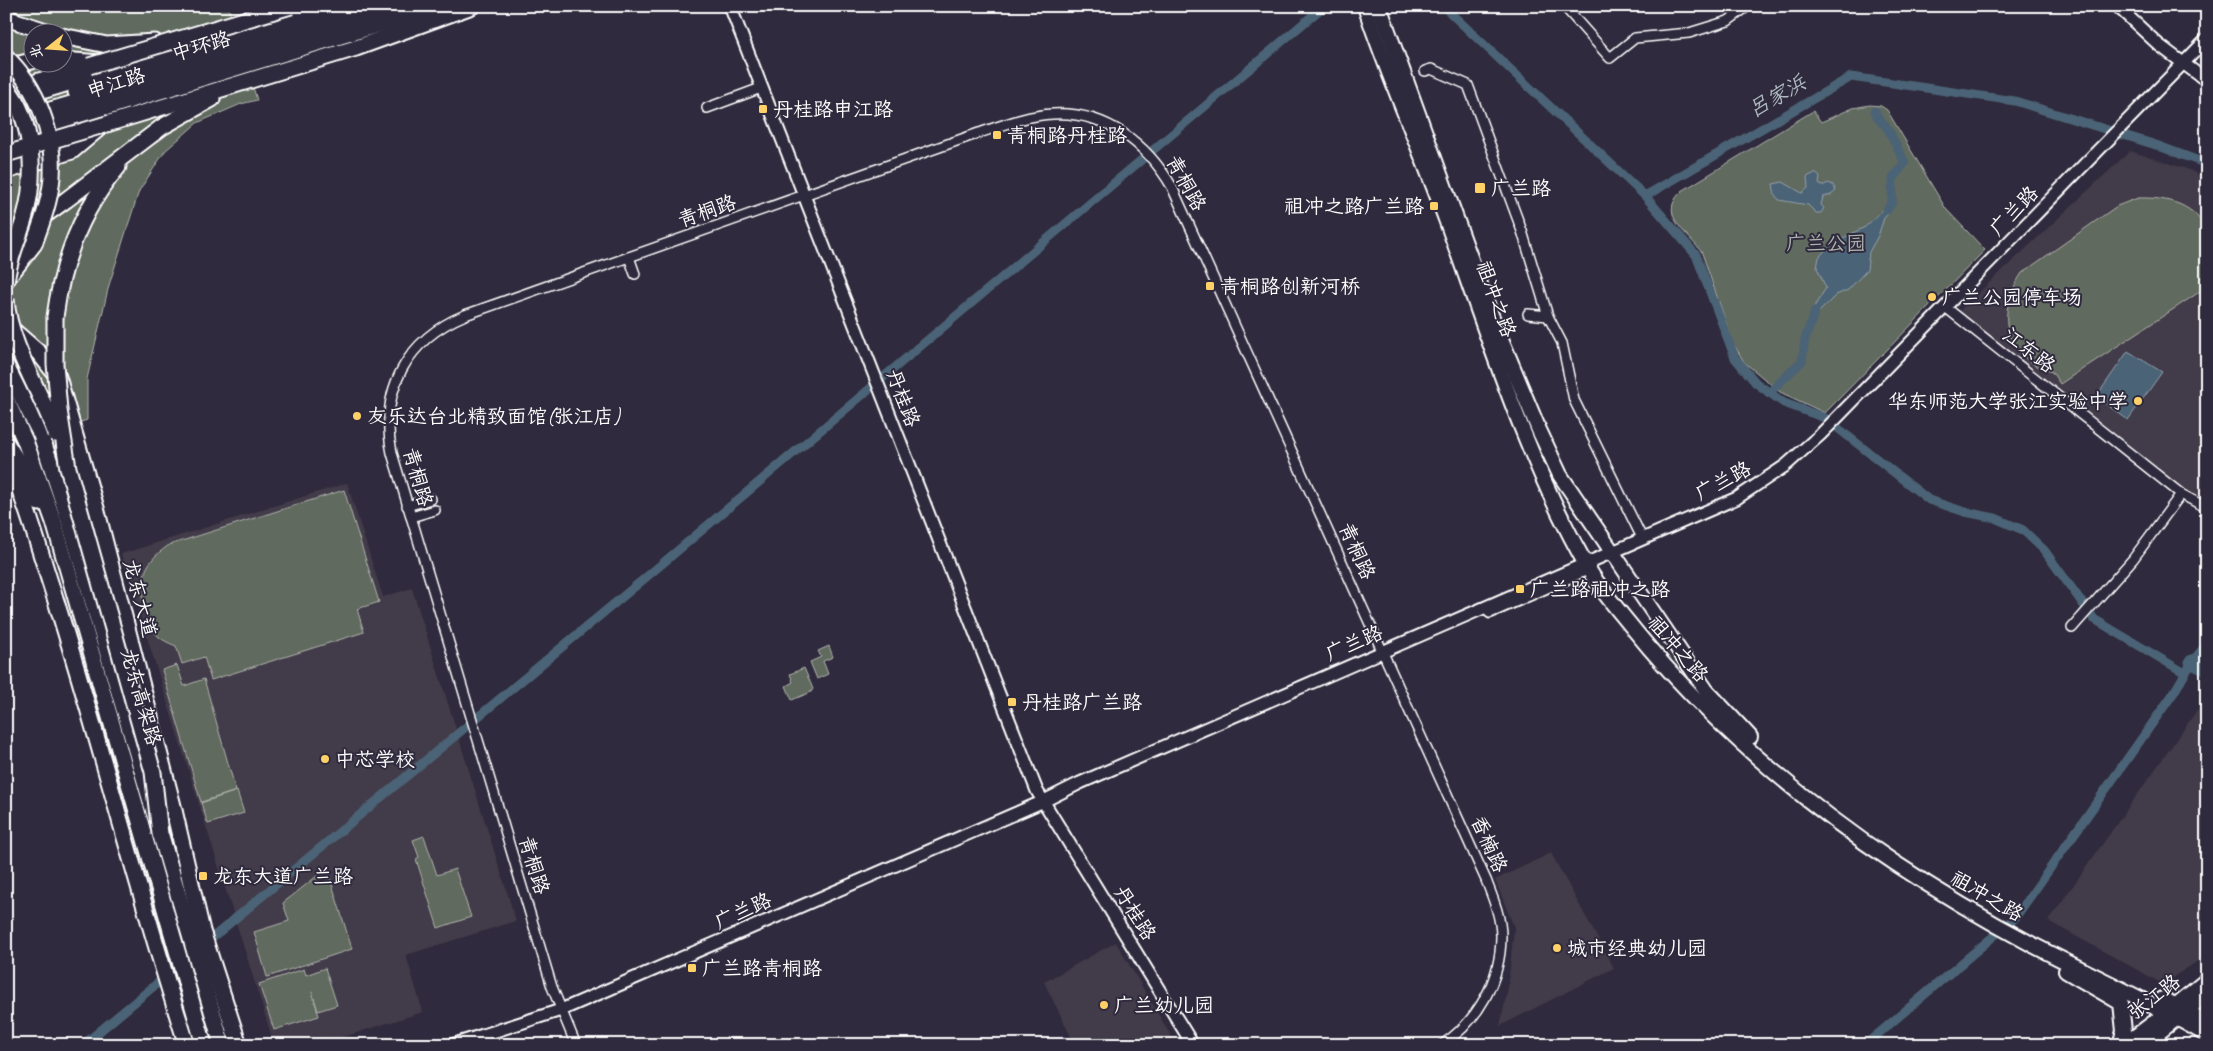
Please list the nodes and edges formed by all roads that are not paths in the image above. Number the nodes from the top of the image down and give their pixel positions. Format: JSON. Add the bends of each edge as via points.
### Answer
{"nodes":[{"id":1,"x":291,"y":6,"type":"edge"},
{"id":2,"x":320,"y":6,"type":"edge"},
{"id":3,"x":357,"y":6,"type":"edge"},
{"id":4,"x":406,"y":6,"type":"edge"},
{"id":5,"x":439,"y":6,"type":"edge"},
{"id":6,"x":472,"y":6,"type":"edge"},
{"id":7,"x":730,"y":6,"type":"edge"},
{"id":8,"x":736,"y":6,"type":"edge"},
{"id":9,"x":1365,"y":6,"type":"edge"},
{"id":10,"x":1564,"y":6,"type":"edge"},
{"id":11,"x":1748,"y":6,"type":"edge"},
{"id":12,"x":2117,"y":6,"type":"edge"},
{"id":13,"x":1377,"y":16,"type":"edge"},
{"id":14,"x":6,"y":18,"type":"edge"},
{"id":15,"x":22,"y":23,"type":"edge"},
{"id":16,"x":184,"y":37,"type":"junction"},
{"id":17,"x":72,"y":38,"type":"edge"},
{"id":18,"x":2207,"y":39,"type":"edge"},
{"id":19,"x":2207,"y":47,"type":"edge"},
{"id":20,"x":6,"y":57,"type":"edge"},
{"id":21,"x":72,"y":61,"type":"edge"},
{"id":22,"x":22,"y":63,"type":"edge"},
{"id":23,"x":2186,"y":65,"type":"junction"},
{"id":24,"x":123,"y":66,"type":"junction"},
{"id":25,"x":6,"y":67,"type":"edge"},
{"id":26,"x":1425,"y":71,"type":"dead end"},
{"id":27,"x":251,"y":80,"type":"junction"},
{"id":28,"x":2207,"y":81,"type":"edge"},
{"id":29,"x":6,"y":87,"type":"edge"},
{"id":30,"x":761,"y":88,"type":"junction"},
{"id":31,"x":160,"y":90,"type":"junction"},
{"id":32,"x":6,"y":91,"type":"edge"},
{"id":33,"x":6,"y":102,"type":"edge"},
{"id":34,"x":707,"y":108,"type":"dead end"},
{"id":35,"x":6,"y":114,"type":"edge"},
{"id":36,"x":6,"y":123,"type":"edge"},
{"id":37,"x":6,"y":138,"type":"edge"},
{"id":38,"x":140,"y":142,"type":"junction"},
{"id":39,"x":2109,"y":144,"type":"junction"},
{"id":40,"x":6,"y":154,"type":"edge"},
{"id":41,"x":6,"y":171,"type":"edge"},
{"id":42,"x":806,"y":194,"type":"junction"},
{"id":43,"x":6,"y":243,"type":"edge"},
{"id":44,"x":630,"y":257,"type":"junction"},
{"id":45,"x":635,"y":274,"type":"dead end"},
{"id":46,"x":6,"y":281,"type":"edge"},
{"id":47,"x":6,"y":299,"type":"edge"},
{"id":48,"x":1949,"y":310,"type":"junction"},
{"id":49,"x":1528,"y":314,"type":"dead end"},
{"id":50,"x":1548,"y":316,"type":"junction"},
{"id":51,"x":6,"y":324,"type":"edge"},
{"id":52,"x":6,"y":366,"type":"edge"},
{"id":53,"x":6,"y":399,"type":"edge"},
{"id":54,"x":1849,"y":409,"type":"junction"},
{"id":55,"x":1822,"y":437,"type":"junction"},
{"id":56,"x":6,"y":443,"type":"edge"},
{"id":57,"x":6,"y":454,"type":"edge"},
{"id":58,"x":68,"y":468,"type":"junction"},
{"id":59,"x":2181,"y":494,"type":"junction"},
{"id":60,"x":431,"y":499,"type":"dead end"},
{"id":61,"x":408,"y":506,"type":"junction"},
{"id":62,"x":2207,"y":508,"type":"edge"},
{"id":63,"x":435,"y":510,"type":"dead end"},
{"id":64,"x":411,"y":517,"type":"junction"},
{"id":65,"x":1642,"y":538,"type":"junction"},
{"id":66,"x":1614,"y":554,"type":"junction"},
{"id":67,"x":1587,"y":565,"type":"junction"},
{"id":68,"x":76,"y":600,"type":"junction"},
{"id":69,"x":2072,"y":628,"type":"dead end"},
{"id":70,"x":1384,"y":654,"type":"junction"},
{"id":71,"x":1044,"y":801,"type":"junction"},
{"id":72,"x":160,"y":834,"type":"junction"},
{"id":73,"x":1972,"y":906,"type":"junction"},
{"id":74,"x":2035,"y":943,"type":"junction"},
{"id":75,"x":2207,"y":980,"type":"edge"},
{"id":76,"x":2207,"y":994,"type":"edge"},
{"id":77,"x":560,"y":1010,"type":"junction"},
{"id":78,"x":2178,"y":1012,"type":"junction"},
{"id":79,"x":2207,"y":1023,"type":"edge"},
{"id":80,"x":2207,"y":1035,"type":"edge"},
{"id":81,"x":187,"y":1045,"type":"edge"},
{"id":82,"x":204,"y":1045,"type":"edge"},
{"id":83,"x":222,"y":1045,"type":"edge"},
{"id":84,"x":239,"y":1045,"type":"edge"},
{"id":85,"x":452,"y":1045,"type":"edge"},
{"id":86,"x":576,"y":1045,"type":"edge"},
{"id":87,"x":1194,"y":1045,"type":"edge"},
{"id":88,"x":1442,"y":1045,"type":"edge"},
{"id":89,"x":2120,"y":1045,"type":"edge"},
{"id":90,"x":2124,"y":1045,"type":"edge"},
{"id":91,"x":2143,"y":1045,"type":"edge"}],
"edges":[{"from":1,"to":16,"type":"main road","bridge":true},
{"from":2,"to":24,"type":"main road","name":"申江路"},
{"from":3,"to":35,"type":"main road","name":"中环路","bridge":true},
{"from":4,"to":36,"type":"main road","name":"中环路","bridge":true},
{"from":5,"to":31,"type":"main road","name":"申江路"},
{"from":6,"to":27,"type":"main road","via":[[356,48]]},
{"from":7,"to":30,"type":"street","name":"丹桂路"},
{"from":8,"to":42,"type":"street","name":"丹桂路"},
{"from":9,"to":13,"type":"main road","name":"祖冲之路"},
{"from":10,"to":11,"type":"street","via":[[1610,58],[1635,38],[1689,33],[1728,21]]},
{"from":12,"to":23,"type":"street"},
{"from":13,"to":66,"type":"main road","name":"祖冲之路","via":[[1539,430],[1560,474]]},
{"from":13,"to":67,"type":"main road","name":"祖冲之路","via":[[1503,379],[1545,482],[1574,545]]},
{"from":14,"to":15,"type":"main road"},
{"from":16,"to":17,"type":"main road","bridge":true,"via":[[116,45]]},
{"from":16,"to":32,"type":"main road","bridge":true},
{"from":18,"to":23,"type":"street","name":"广兰路"},
{"from":19,"to":23,"type":"street","name":"广兰路"},
{"from":20,"to":46,"type":"main road","bridge":true,"via":[[30,87],[45,122],[52,176],[46,214],[34,244]]},
{"from":21,"to":24,"type":"main road"},
{"from":22,"to":25,"type":"main road"},
{"from":23,"to":28,"type":"street"},
{"from":23,"to":39,"type":"street","name":"广兰路"},
{"from":24,"to":33,"type":"main road","name":"申江路"},
{"from":26,"to":50,"type":"street","via":[[1431,69],[1468,85],[1528,248]]},
{"from":27,"to":38,"type":"main road","via":[[185,113]]},
{"from":27,"to":40,"type":"main road","bridge":true},
{"from":29,"to":46,"type":"main road","bridge":true,"via":[[24,120],[30,153],[30,183],[25,216]]},
{"from":30,"to":34,"type":"street"},
{"from":30,"to":42,"type":"street","name":"丹桂路"},
{"from":31,"to":37,"type":"main road","name":"申江路"},
{"from":31,"to":41,"type":"main road","via":[[134,101],[115,114],[72,151]]},
{"from":38,"to":43,"type":"main road","bridge":true},
{"from":38,"to":58,"type":"main road","bridge":true,"via":[[109,177],[94,200],[76,232],[59,285],[55,364]]},
{"from":39,"to":48,"type":"street","name":"广兰路"},
{"from":39,"to":54,"type":"street","name":"广兰路"},
{"from":42,"to":44,"type":"street","name":"青桐路"},
{"from":42,"to":70,"type":"street","name":"青桐路","via":[[979,132],[1036,116],[1054,114],[1090,118],[1108,124],[1138,143],[1160,166],[1172,187]]},
{"from":42,"to":71,"type":"street","name":"丹桂路","via":[[1037,791]]},
{"from":44,"to":45,"type":"street"},
{"from":44,"to":61,"type":"street","name":"青桐路","via":[[458,318],[440,327],[418,346],[395,385],[388,415],[389,441]]},
{"from":47,"to":58,"type":"main road","bridge":true,"via":[[13,330],[54,426]]},
{"from":48,"to":54,"type":"street","name":"广兰路"},
{"from":48,"to":59,"type":"street","name":"江东路"},
{"from":49,"to":50,"type":"street"},
{"from":50,"to":65,"type":"street","via":[[1562,343],[1574,400]]},
{"from":51,"to":84,"type":"main road","name":"龙东大道","via":[[39,353],[58,376],[96,508],[202,931]]},
{"from":52,"to":72,"type":"main road","name":"龙东高架路","bridge":true,"via":[[40,435],[68,518]]},
{"from":53,"to":68,"type":"main road","name":"龙东高架路","via":[[40,478]]},
{"from":54,"to":55,"type":"street","name":"广兰路"},
{"from":55,"to":65,"type":"street","name":"广兰路","via":[[1737,498]]},
{"from":55,"to":66,"type":"street","name":"广兰路","via":[[1788,470],[1748,496]]},
{"from":56,"to":68,"type":"main road","via":[[24,470]]},
{"from":57,"to":81,"type":"main road","via":[[84,690]]},
{"from":58,"to":72,"type":"main road","bridge":true,"via":[[152,772]]},
{"from":59,"to":62,"type":"street","name":"江东路"},
{"from":59,"to":69,"type":"street","via":[[2133,559]]},
{"from":60,"to":61,"type":"street"},
{"from":61,"to":64,"type":"street","name":"青桐路"},
{"from":63,"to":64,"type":"street"},
{"from":64,"to":77,"type":"street","name":"青桐路"},
{"from":65,"to":66,"type":"street","name":"广兰路"},
{"from":66,"to":67,"type":"street","name":"广兰路"},
{"from":66,"to":73,"type":"main road","name":"祖冲之路","via":[[1706,690],[1744,731],[1838,812]]},
{"from":67,"to":70,"type":"street","name":"广兰路","via":[[1525,598]]},
{"from":67,"to":73,"type":"main road","name":"祖冲之路","via":[[1643,641],[1690,694],[1781,778],[1893,862]]},
{"from":68,"to":82,"type":"main road","name":"龙东高架路"},
{"from":70,"to":71,"type":"street","name":"广兰路","via":[[1057,800]]},
{"from":70,"to":88,"type":"street","name":"香楠路","via":[[1486,880],[1501,935],[1500,954],[1490,987],[1473,1017]]},
{"from":71,"to":77,"type":"street","name":"广兰路"},
{"from":71,"to":87,"type":"street","name":"丹桂路"},
{"from":72,"to":83,"type":"main road","name":"龙东高架路"},
{"from":73,"to":74,"type":"main road","name":"祖冲之路"},
{"from":74,"to":78,"type":"main road","name":"祖冲之路"},
{"from":74,"to":89,"type":"main road","via":[[2061,968],[2121,1003],[2124,1032]]},
{"from":75,"to":78,"type":"main road","name":"张江路"},
{"from":76,"to":78,"type":"main road","name":"张江路"},
{"from":77,"to":85,"type":"street","name":"广兰路"},
{"from":77,"to":86,"type":"street"},
{"from":78,"to":79,"type":"main road","name":"祖冲之路"},
{"from":78,"to":80,"type":"main road","name":"祖冲之路"},
{"from":78,"to":90,"type":"main road","name":"张江路"},
{"from":78,"to":91,"type":"main road","name":"张江路"}]}
